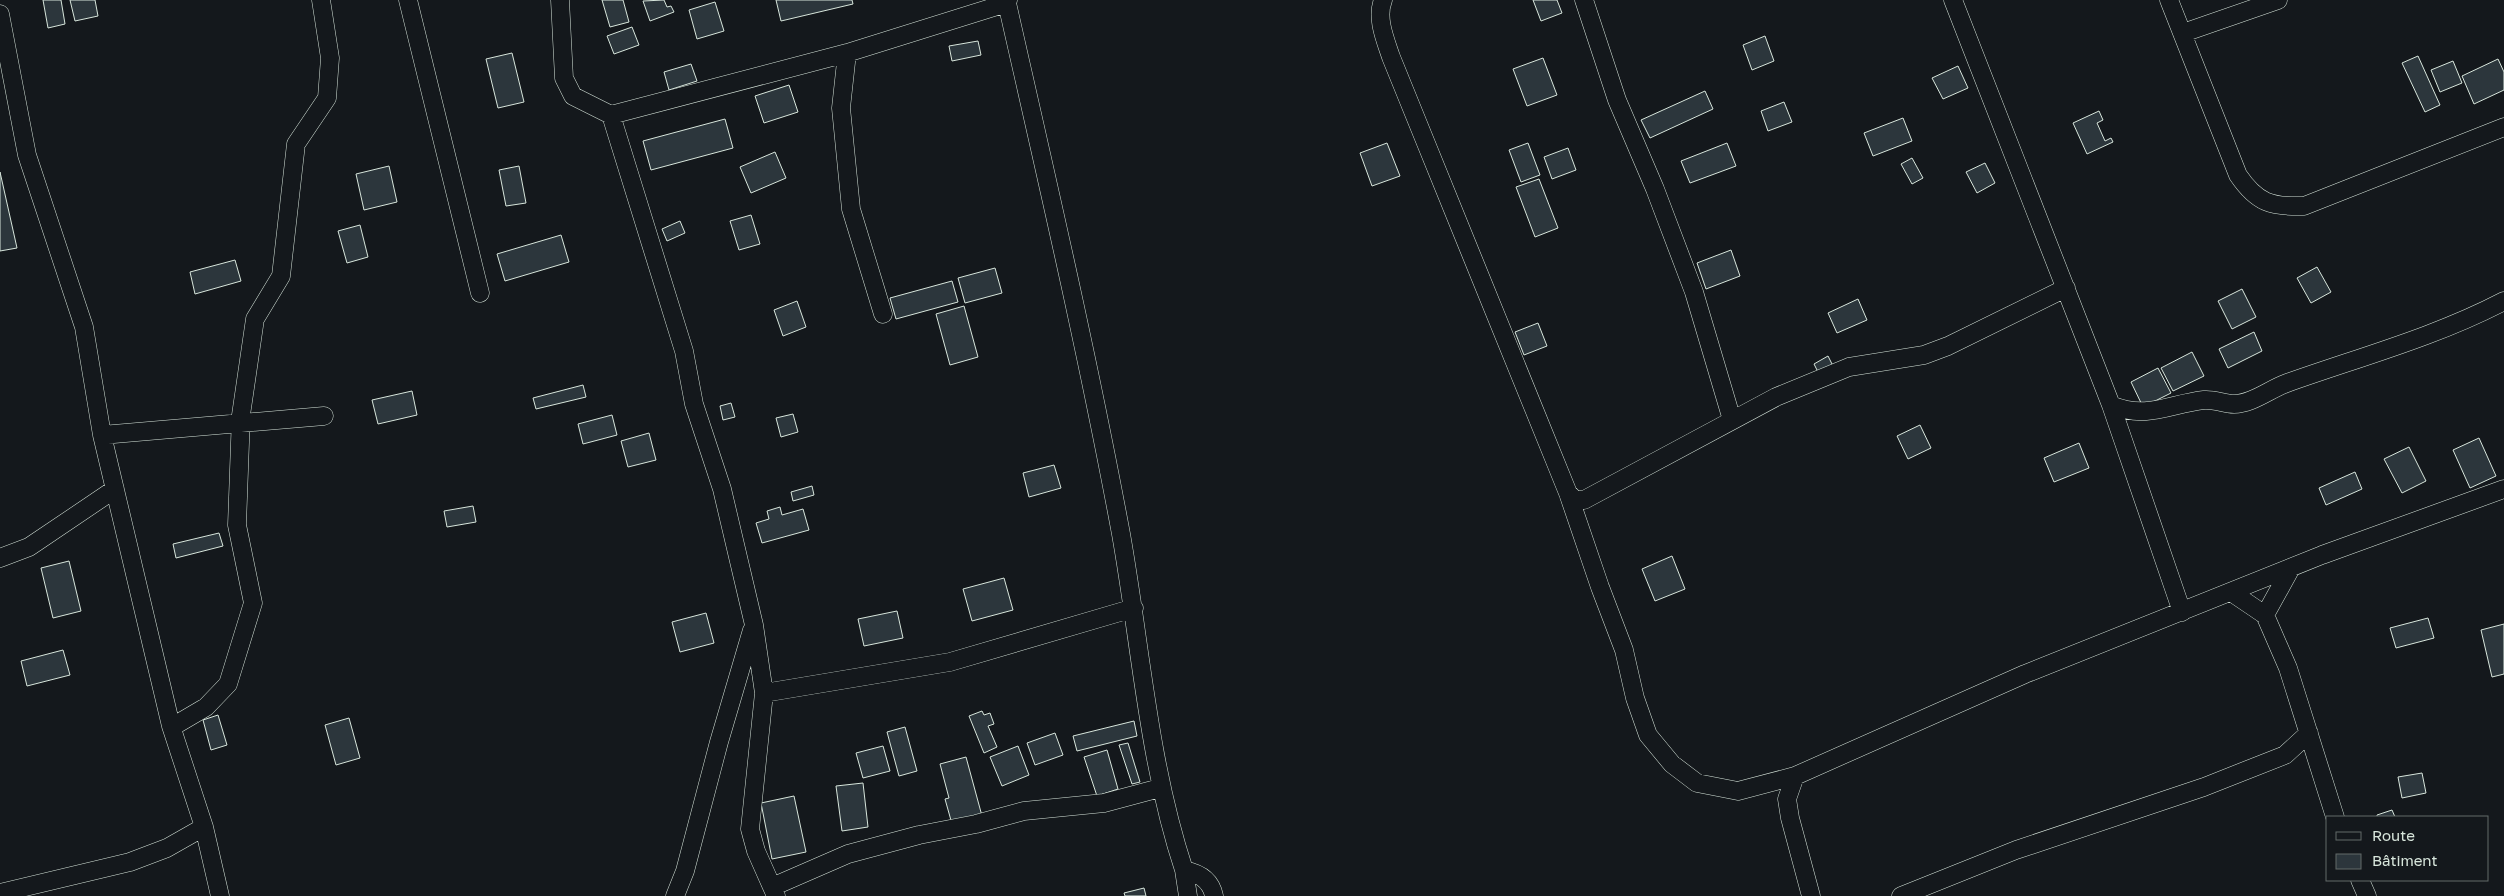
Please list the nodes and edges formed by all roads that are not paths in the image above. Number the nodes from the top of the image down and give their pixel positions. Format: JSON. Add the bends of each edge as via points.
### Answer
{"nodes":[{"id":1,"x":321,"y":0,"type":"edge"},
{"id":2,"x":408,"y":0,"type":"edge"},
{"id":3,"x":560,"y":0,"type":"edge"},
{"id":4,"x":1383,"y":0,"type":"edge"},
{"id":5,"x":1584,"y":0,"type":"edge"},
{"id":6,"x":1953,"y":0,"type":"edge"},
{"id":7,"x":2169,"y":0,"type":"edge"},
{"id":8,"x":2278,"y":0,"type":"edge"},
{"id":9,"x":1008,"y":2,"type":"edge"},
{"id":10,"x":0,"y":14,"type":"edge"},
{"id":11,"x":2183,"y":33,"type":"junction"},
{"id":12,"x":847,"y":53,"type":"junction"},
{"id":13,"x":611,"y":115,"type":"junction"},
{"id":14,"x":2504,"y":126,"type":"edge"},
{"id":15,"x":2066,"y":288,"type":"junction"},
{"id":16,"x":480,"y":293,"type":"dead end"},
{"id":17,"x":2504,"y":301,"type":"edge"},
{"id":18,"x":883,"y":314,"type":"dead end"},
{"id":19,"x":2112,"y":405,"type":"junction"},
{"id":20,"x":324,"y":416,"type":"dead end"},
{"id":21,"x":1732,"y":420,"type":"junction"},
{"id":22,"x":240,"y":424,"type":"junction"},
{"id":23,"x":102,"y":435,"type":"junction"},
{"id":24,"x":2504,"y":489,"type":"edge"},
{"id":25,"x":116,"y":490,"type":"junction"},
{"id":26,"x":1568,"y":492,"type":"junction"},
{"id":27,"x":0,"y":558,"type":"edge"},
{"id":28,"x":2291,"y":568,"type":"junction"},
{"id":29,"x":2232,"y":592,"type":"junction"},
{"id":30,"x":1134,"y":608,"type":"junction"},
{"id":31,"x":2182,"y":612,"type":"junction"},
{"id":32,"x":2265,"y":615,"type":"junction"},
{"id":33,"x":754,"y":625,"type":"junction"},
{"id":34,"x":764,"y":693,"type":"junction"},
{"id":35,"x":172,"y":727,"type":"junction"},
{"id":36,"x":2309,"y":733,"type":"junction"},
{"id":37,"x":1795,"y":776,"type":"junction"},
{"id":38,"x":1160,"y":788,"type":"junction"},
{"id":39,"x":2335,"y":816,"type":"edge"},
{"id":40,"x":204,"y":827,"type":"junction"},
{"id":41,"x":1184,"y":870,"type":"junction"},
{"id":42,"x":2360,"y":881,"type":"edge"},
{"id":43,"x":774,"y":891,"type":"edge"},
{"id":44,"x":0,"y":893,"type":"edge"},
{"id":45,"x":220,"y":896,"type":"edge"},
{"id":46,"x":675,"y":896,"type":"edge"},
{"id":47,"x":1188,"y":896,"type":"edge"},
{"id":48,"x":1214,"y":896,"type":"edge"},
{"id":49,"x":1811,"y":896,"type":"edge"},
{"id":50,"x":1902,"y":896,"type":"edge"},
{"id":51,"x":2367,"y":896,"type":"edge"}],
"edges":[{"from":1,"to":22,"type":"street","via":[[330,58],[327,98],[296,144],[281,276],[256,318]]},
{"from":2,"to":16,"type":"street"},
{"from":3,"to":13,"type":"street","via":[[564,78],[573,96]]},
{"from":4,"to":26,"type":"street","via":[[1380,7],[1383,30],[1391,57]]},
{"from":5,"to":21,"type":"street","via":[[1617,100],[1694,292]]},
{"from":6,"to":15,"type":"street"},
{"from":7,"to":11,"type":"street"},
{"from":8,"to":11,"type":"street"},
{"from":9,"to":12,"type":"street"},
{"from":9,"to":30,"type":"street","via":[[1092,382]]},
{"from":10,"to":23,"type":"street","via":[[27,155],[84,327]]},
{"from":11,"to":14,"type":"street","via":[[2238,175],[2250,192],[2280,207],[2304,206]]},
{"from":12,"to":13,"type":"street"},
{"from":12,"to":18,"type":"street","via":[[841,108],[851,209]]},
{"from":13,"to":33,"type":"street","via":[[684,351],[694,404],[722,489]]},
{"from":15,"to":19,"type":"street"},
{"from":15,"to":21,"type":"street","via":[[1948,346],[1924,355],[1849,367],[1776,397]]},
{"from":17,"to":19,"type":"street","via":[[2444,330],[2325,369],[2234,404],[2203,400],[2138,413],[2126,412]]},
{"from":19,"to":31,"type":"street"},
{"from":20,"to":22,"type":"street"},
{"from":21,"to":26,"type":"street","via":[[1584,500],[1575,500]]},
{"from":22,"to":23,"type":"street"},
{"from":22,"to":35,"type":"street","via":[[236,525],[253,603],[228,684],[206,707]]},
{"from":23,"to":25,"type":"street"},
{"from":24,"to":28,"type":"street"},
{"from":25,"to":27,"type":"street","via":[[29,547]]},
{"from":25,"to":35,"type":"street"},
{"from":26,"to":37,"type":"street","via":[[1624,650],[1648,735],[1672,764],[1697,783],[1738,791]]},
{"from":28,"to":29,"type":"street"},
{"from":28,"to":32,"type":"street"},
{"from":29,"to":31,"type":"street"},
{"from":29,"to":32,"type":"street"},
{"from":30,"to":34,"type":"street","via":[[950,662]]},
{"from":30,"to":38,"type":"street","via":[[1138,659]]},
{"from":31,"to":37,"type":"street","via":[[2025,674]]},
{"from":32,"to":36,"type":"street","via":[[2288,668]]},
{"from":33,"to":34,"type":"street"},
{"from":33,"to":46,"type":"street","via":[[719,742],[686,871]]},
{"from":34,"to":43,"type":"street","via":[[750,829]]},
{"from":35,"to":40,"type":"street"},
{"from":36,"to":39,"type":"street"},
{"from":36,"to":50,"type":"street","via":[[2285,755],[2016,850]]},
{"from":37,"to":49,"type":"street","via":[[1787,799],[1788,808]]},
{"from":38,"to":41,"type":"street"},
{"from":38,"to":43,"type":"street","via":[[1104,803],[1024,812],[848,854]]},
{"from":40,"to":44,"type":"street","via":[[167,848],[130,862]]},
{"from":40,"to":45,"type":"street"},
{"from":41,"to":47,"type":"street"},
{"from":41,"to":48,"type":"street","via":[[1205,878]]},
{"from":42,"to":51,"type":"street"}]}
